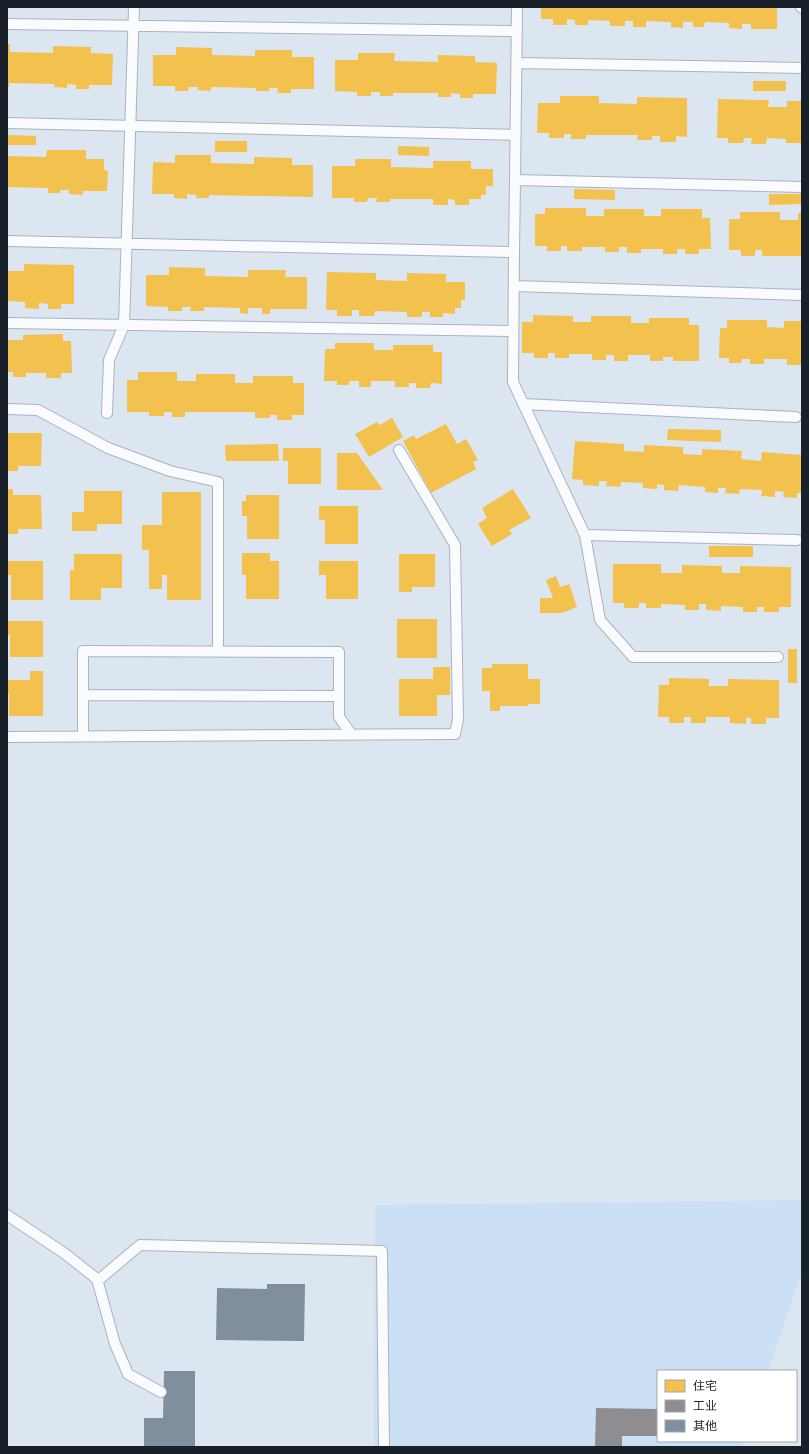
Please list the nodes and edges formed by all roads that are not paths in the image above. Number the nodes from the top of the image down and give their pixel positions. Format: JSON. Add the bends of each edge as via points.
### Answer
{"nodes":[{"id":1,"x":134,"y":7,"type":"edge"},
{"id":2,"x":517,"y":7,"type":"edge"},
{"id":3,"x":7,"y":24,"type":"edge"},
{"id":4,"x":134,"y":26,"type":"junction"},
{"id":5,"x":517,"y":31,"type":"junction"},
{"id":6,"x":517,"y":63,"type":"junction"},
{"id":7,"x":802,"y":68,"type":"edge"},
{"id":8,"x":7,"y":122,"type":"edge"},
{"id":9,"x":130,"y":126,"type":"junction"},
{"id":10,"x":516,"y":135,"type":"junction"},
{"id":11,"x":515,"y":180,"type":"junction"},
{"id":12,"x":802,"y":187,"type":"edge"},
{"id":13,"x":7,"y":241,"type":"edge"},
{"id":14,"x":127,"y":243,"type":"junction"},
{"id":15,"x":514,"y":252,"type":"junction"},
{"id":16,"x":514,"y":286,"type":"junction"},
{"id":17,"x":802,"y":295,"type":"edge"},
{"id":18,"x":7,"y":324,"type":"edge"},
{"id":19,"x":124,"y":325,"type":"junction"},
{"id":20,"x":514,"y":331,"type":"junction"},
{"id":21,"x":523,"y":404,"type":"junction"},
{"id":22,"x":7,"y":409,"type":"edge"},
{"id":23,"x":107,"y":413,"type":"dead end"},
{"id":24,"x":796,"y":417,"type":"dead end"},
{"id":25,"x":399,"y":450,"type":"dead end"},
{"id":26,"x":585,"y":535,"type":"junction"},
{"id":27,"x":797,"y":540,"type":"dead end"},
{"id":28,"x":218,"y":652,"type":"junction"},
{"id":29,"x":778,"y":657,"type":"dead end"},
{"id":30,"x":82,"y":695,"type":"junction"},
{"id":31,"x":339,"y":696,"type":"junction"},
{"id":32,"x":352,"y":735,"type":"junction"},
{"id":33,"x":82,"y":736,"type":"junction"},
{"id":34,"x":7,"y":737,"type":"edge"},
{"id":35,"x":7,"y":1215,"type":"edge"},
{"id":36,"x":101,"y":1278,"type":"dead end"},
{"id":37,"x":160,"y":1392,"type":"dead end"},
{"id":38,"x":384,"y":1447,"type":"edge"}],
"edges":[{"from":1,"to":4,"type":"lane"},
{"from":2,"to":5,"type":"lane"},
{"from":3,"to":4,"type":"lane"},
{"from":4,"to":5,"type":"lane"},
{"from":4,"to":9,"type":"lane"},
{"from":5,"to":6,"type":"lane"},
{"from":6,"to":7,"type":"lane"},
{"from":6,"to":10,"type":"lane"},
{"from":8,"to":9,"type":"lane"},
{"from":9,"to":10,"type":"lane"},
{"from":9,"to":14,"type":"lane"},
{"from":10,"to":11,"type":"lane"},
{"from":11,"to":12,"type":"lane"},
{"from":11,"to":15,"type":"lane"},
{"from":13,"to":14,"type":"lane"},
{"from":14,"to":15,"type":"lane"},
{"from":14,"to":19,"type":"lane"},
{"from":15,"to":16,"type":"lane"},
{"from":16,"to":17,"type":"lane"},
{"from":16,"to":20,"type":"lane"},
{"from":18,"to":19,"type":"lane"},
{"from":19,"to":20,"type":"lane"},
{"from":19,"to":23,"type":"lane","via":[[108,360]]},
{"from":20,"to":21,"type":"lane","via":[[513,382]]},
{"from":21,"to":24,"type":"lane"},
{"from":21,"to":26,"type":"lane"},
{"from":22,"to":28,"type":"lane","via":[[38,410],[108,448],[170,471],[218,482]]},
{"from":25,"to":32,"type":"lane","via":[[455,545],[458,719],[455,734]]},
{"from":26,"to":27,"type":"lane"},
{"from":26,"to":29,"type":"lane","via":[[600,620],[633,657]]},
{"from":28,"to":30,"type":"lane","via":[[83,651]]},
{"from":28,"to":31,"type":"lane","via":[[340,652]]},
{"from":30,"to":31,"type":"lane"},
{"from":30,"to":33,"type":"lane"},
{"from":31,"to":32,"type":"lane","via":[[339,717]]},
{"from":32,"to":33,"type":"lane"},
{"from":33,"to":34,"type":"lane"},
{"from":35,"to":37,"type":"lane","via":[[64,1253],[97,1280],[115,1344],[128,1374]]},
{"from":36,"to":38,"type":"lane","via":[[140,1245],[382,1251]]}]}
